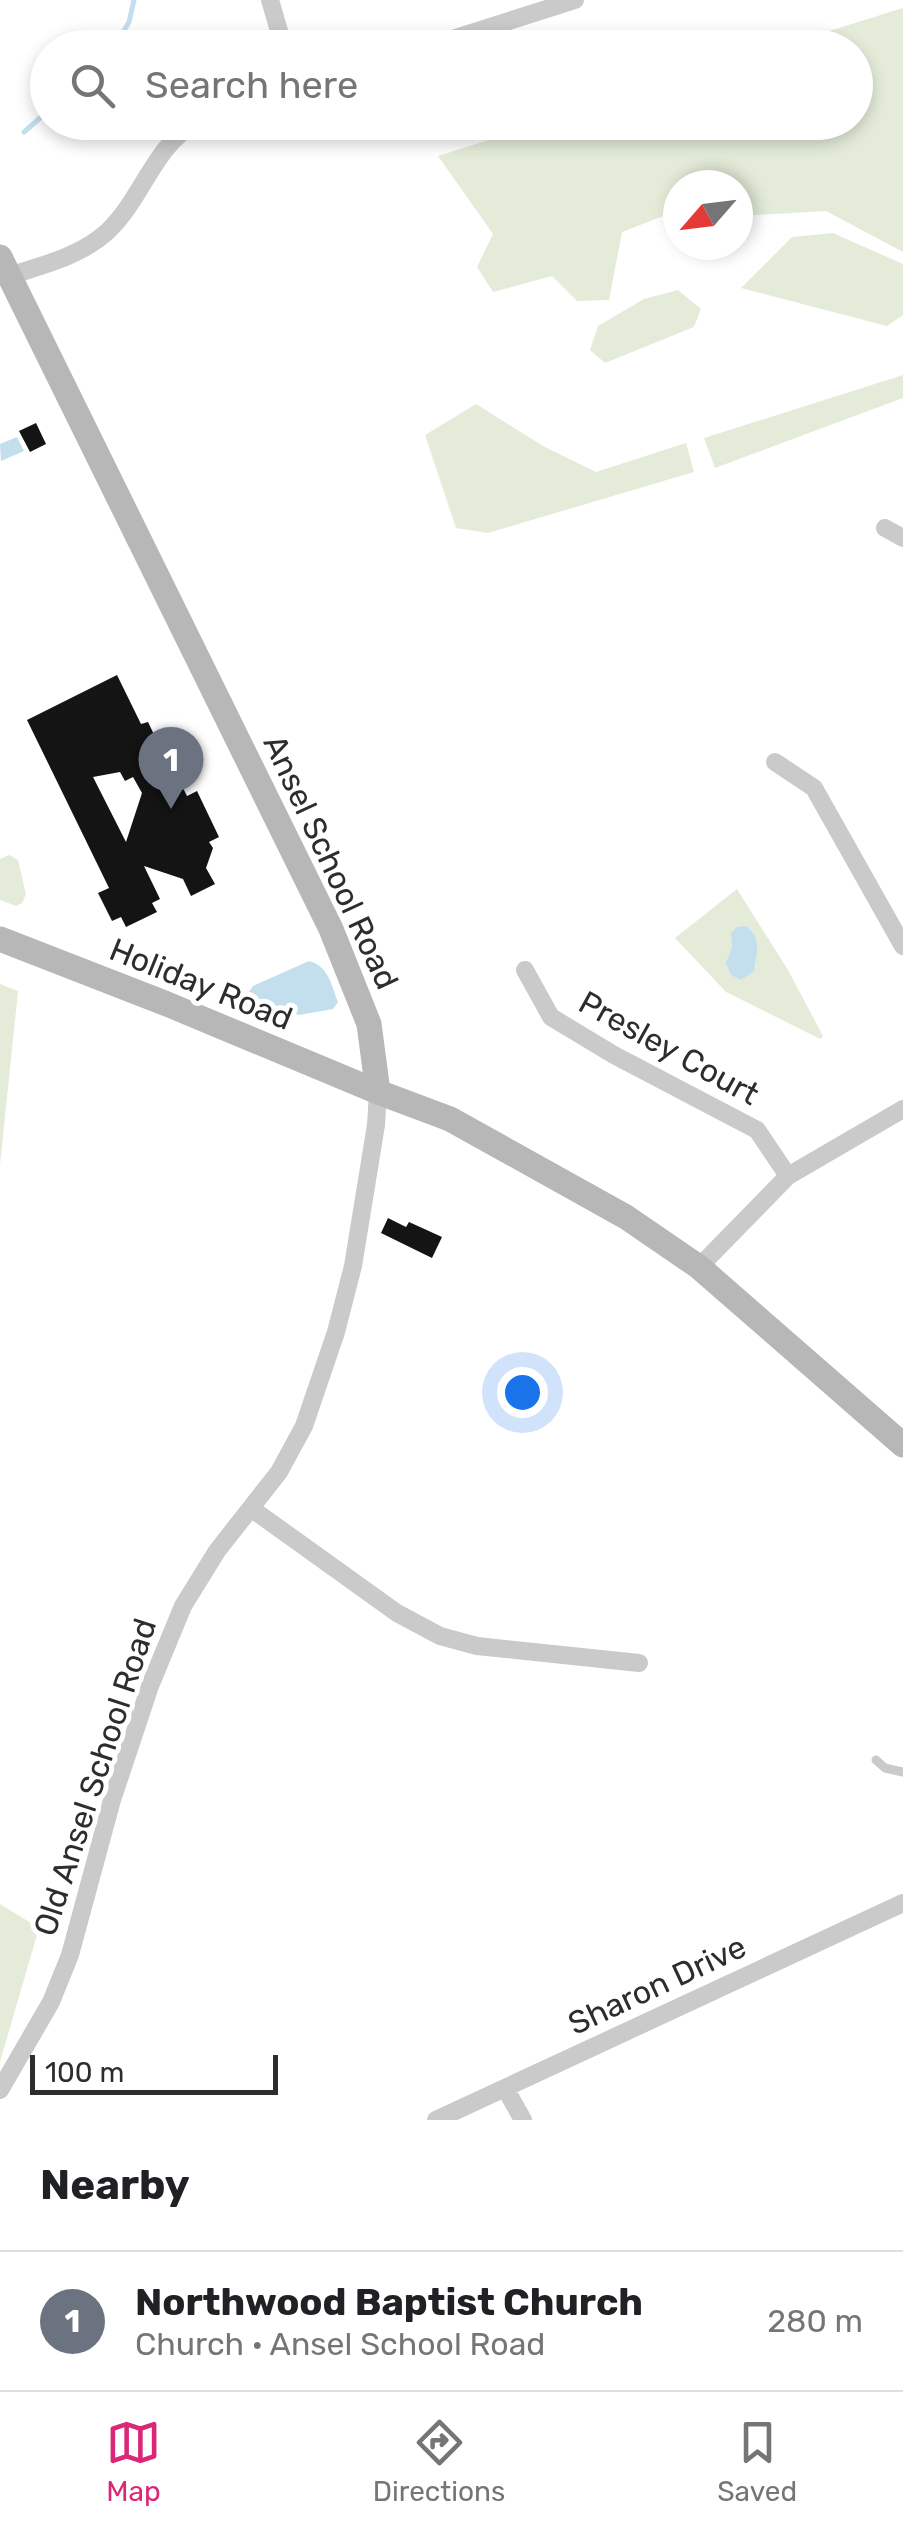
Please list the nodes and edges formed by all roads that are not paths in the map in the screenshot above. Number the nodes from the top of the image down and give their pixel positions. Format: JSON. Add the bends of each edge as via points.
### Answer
{"nodes":[{"id":1,"x":270,"y":0,"type":"edge"},
{"id":2,"x":575,"y":0,"type":"edge"},
{"id":3,"x":279,"y":30,"type":"edge"},
{"id":4,"x":481,"y":30,"type":"edge"},
{"id":5,"x":173,"y":140,"type":"edge"},
{"id":6,"x":4,"y":266,"type":"edge"},
{"id":7,"x":886,"y":528,"type":"dead end"},
{"id":8,"x":903,"y":538,"type":"edge"},
{"id":9,"x":775,"y":762,"type":"dead end"},
{"id":10,"x":0,"y":939,"type":"edge"},
{"id":11,"x":903,"y":946,"type":"edge"},
{"id":12,"x":525,"y":970,"type":"dead end"},
{"id":13,"x":378,"y":1092,"type":"junction"},
{"id":14,"x":903,"y":1109,"type":"edge"},
{"id":15,"x":788,"y":1176,"type":"junction"},
{"id":16,"x":699,"y":1268,"type":"junction"},
{"id":17,"x":903,"y":1444,"type":"edge"},
{"id":18,"x":252,"y":1509,"type":"junction"},
{"id":19,"x":639,"y":1663,"type":"dead end"},
{"id":20,"x":876,"y":1760,"type":"dead end"},
{"id":21,"x":903,"y":1772,"type":"edge"},
{"id":22,"x":903,"y":1903,"type":"edge"},
{"id":23,"x":505,"y":2088,"type":"junction"},
{"id":24,"x":0,"y":2090,"type":"edge"},
{"id":25,"x":436,"y":2120,"type":"edge"},
{"id":26,"x":522,"y":2120,"type":"edge"}],
"edges":[{"from":1,"to":3,"type":"street"},
{"from":2,"to":4,"type":"street"},
{"from":5,"to":6,"type":"street","via":[[109,230],[71,255]]},
{"from":6,"to":13,"type":"street","name":"Ansel School Road","via":[[331,929],[369,1024]]},
{"from":7,"to":8,"type":"street"},
{"from":9,"to":11,"type":"street","via":[[814,788]]},
{"from":10,"to":13,"type":"street","name":"Holiday Road"},
{"from":12,"to":15,"type":"street","name":"Presley Court","via":[[551,1017],[757,1130]]},
{"from":13,"to":16,"type":"street","via":[[516,1154]]},
{"from":13,"to":18,"type":"street","name":"Old Ansel School Road","via":[[353,1266],[336,1332],[304,1426]]},
{"from":14,"to":15,"type":"street"},
{"from":15,"to":16,"type":"street"},
{"from":16,"to":17,"type":"street"},
{"from":18,"to":19,"type":"street","via":[[440,1636]]},
{"from":18,"to":24,"type":"street","name":"Old Ansel School Road","via":[[199,1576],[167,1642],[112,1800],[70,1954],[52,2002]]},
{"from":20,"to":21,"type":"lane"},
{"from":22,"to":23,"type":"street","name":"Sharon Drive"},
{"from":23,"to":25,"type":"street","name":"Sharon Drive"},
{"from":23,"to":26,"type":"street"}]}
